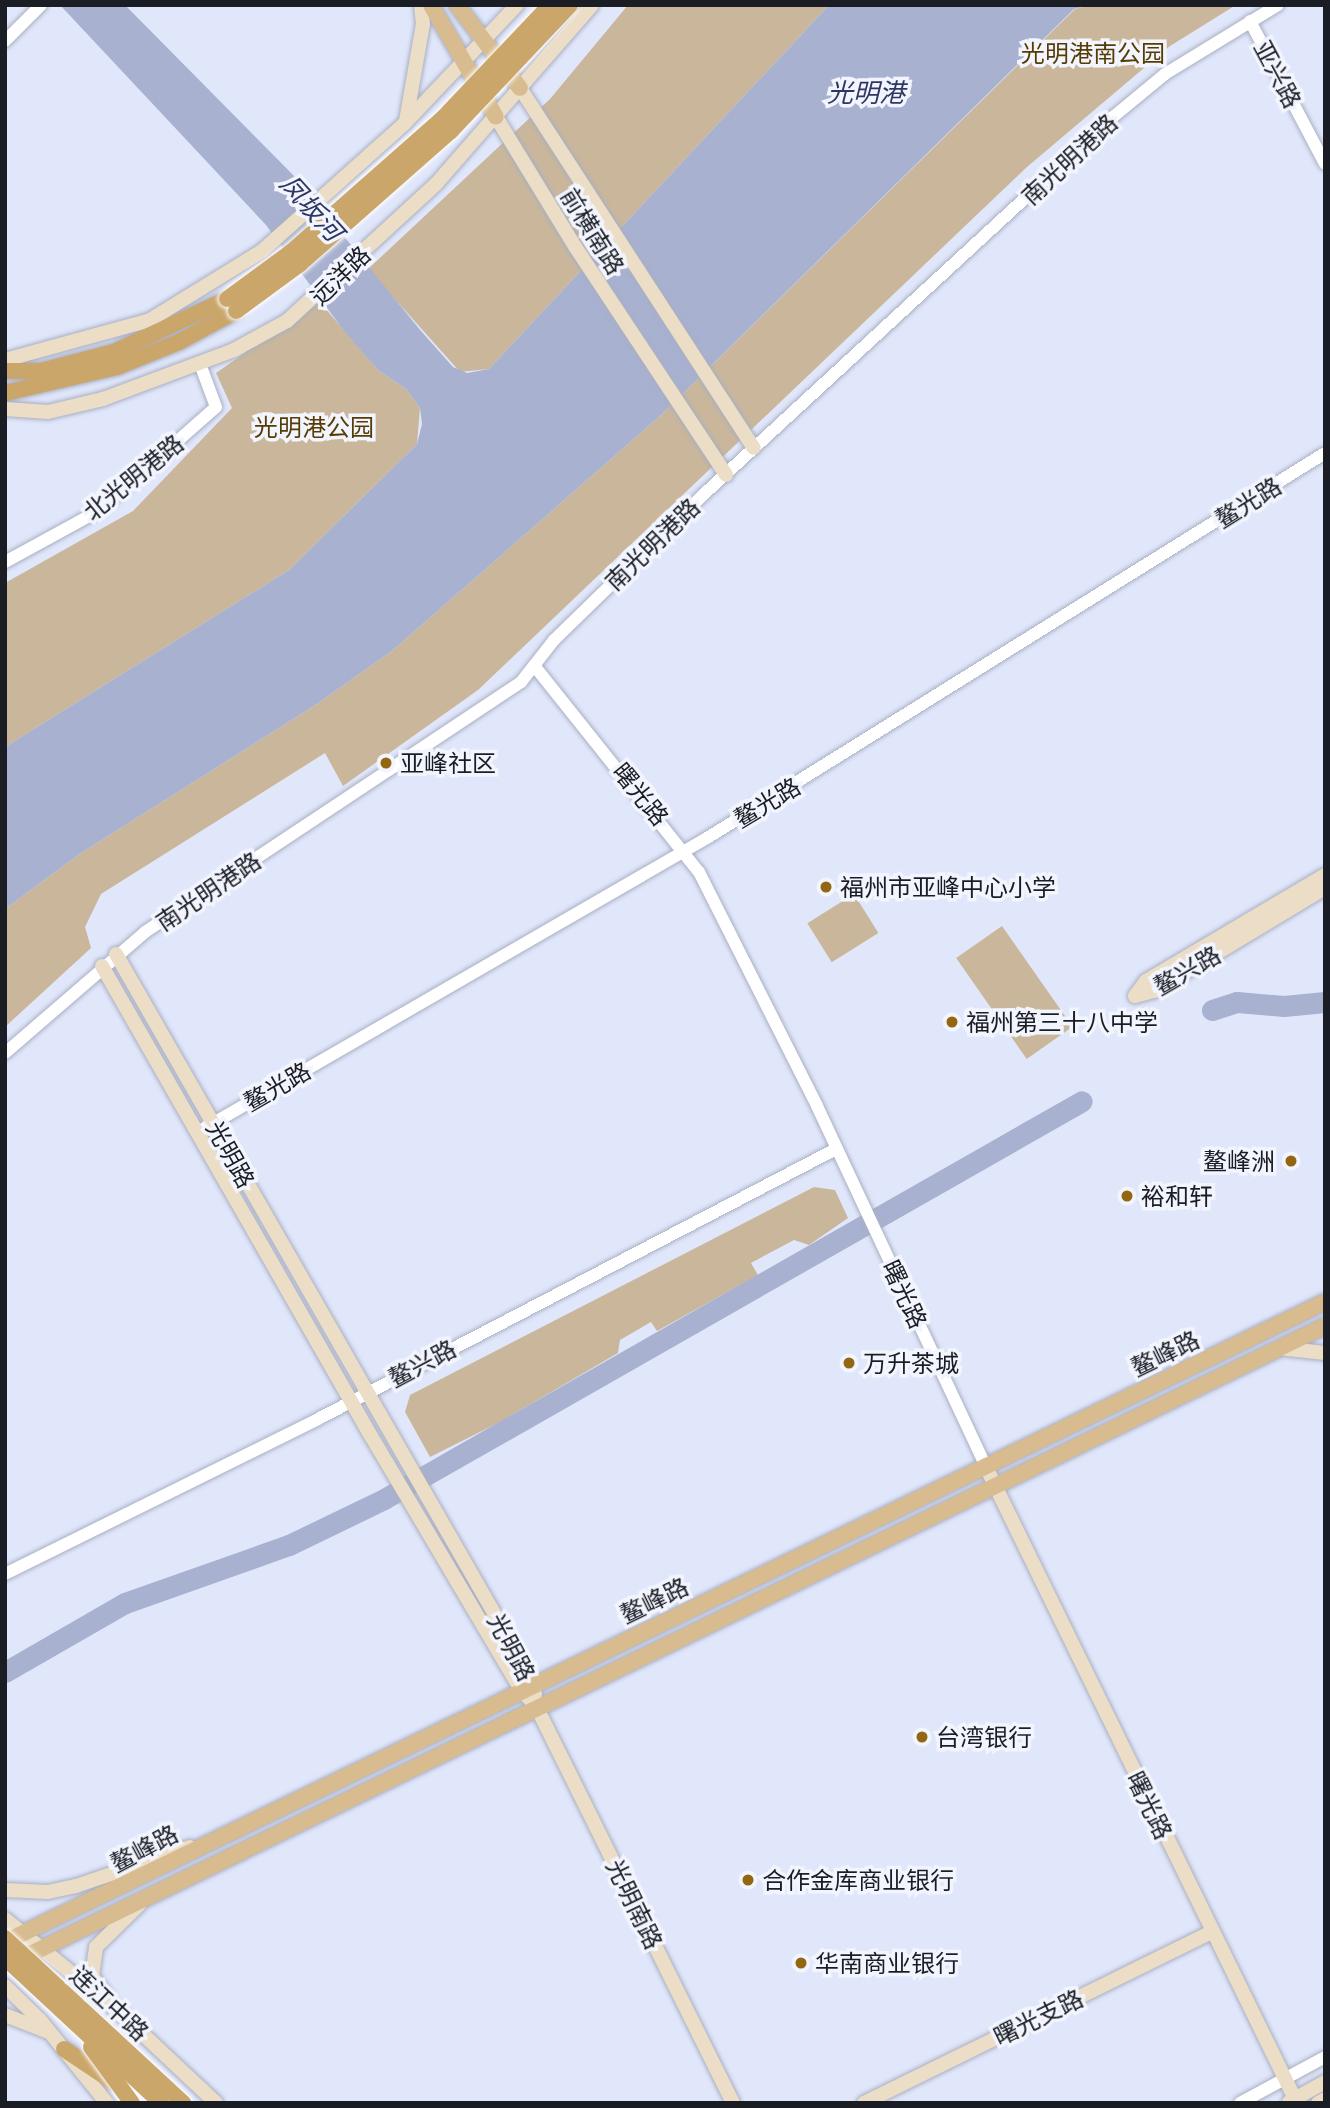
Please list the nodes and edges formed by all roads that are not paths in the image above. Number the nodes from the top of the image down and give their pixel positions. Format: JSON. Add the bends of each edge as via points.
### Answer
{"nodes":[{"id":1,"x":421,"y":5,"type":"edge"},
{"id":2,"x":431,"y":5,"type":"edge"},
{"id":3,"x":457,"y":5,"type":"edge"},
{"id":4,"x":517,"y":5,"type":"edge"},
{"id":5,"x":551,"y":5,"type":"edge"},
{"id":6,"x":570,"y":5,"type":"edge"},
{"id":7,"x":592,"y":5,"type":"edge"},
{"id":8,"x":1278,"y":5,"type":"edge"},
{"id":9,"x":40,"y":7,"type":"edge"},
{"id":10,"x":1250,"y":21,"type":"junction"},
{"id":11,"x":5,"y":41,"type":"edge"},
{"id":12,"x":483,"y":44,"type":"junction"},
{"id":13,"x":463,"y":64,"type":"junction"},
{"id":14,"x":520,"y":88,"type":"junction"},
{"id":15,"x":496,"y":117,"type":"junction"},
{"id":16,"x":405,"y":123,"type":"junction"},
{"id":17,"x":1325,"y":164,"type":"edge"},
{"id":18,"x":231,"y":305,"type":"junction"},
{"id":19,"x":5,"y":360,"type":"edge"},
{"id":20,"x":200,"y":364,"type":"junction"},
{"id":21,"x":5,"y":371,"type":"edge"},
{"id":22,"x":5,"y":393,"type":"edge"},
{"id":23,"x":5,"y":409,"type":"edge"},
{"id":24,"x":754,"y":448,"type":"junction"},
{"id":25,"x":1325,"y":453,"type":"edge"},
{"id":26,"x":726,"y":475,"type":"junction"},
{"id":27,"x":5,"y":562,"type":"edge"},
{"id":28,"x":536,"y":668,"type":"junction"},
{"id":29,"x":686,"y":851,"type":"junction"},
{"id":30,"x":1325,"y":875,"type":"edge"},
{"id":31,"x":1325,"y":888,"type":"edge"},
{"id":32,"x":116,"y":954,"type":"junction"},
{"id":33,"x":102,"y":966,"type":"junction"},
{"id":34,"x":5,"y":1054,"type":"edge"},
{"id":35,"x":214,"y":1123,"type":"junction"},
{"id":36,"x":198,"y":1132,"type":"junction"},
{"id":37,"x":836,"y":1149,"type":"junction"},
{"id":38,"x":1325,"y":1302,"type":"edge"},
{"id":39,"x":1325,"y":1326,"type":"edge"},
{"id":40,"x":1279,"y":1348,"type":"junction"},
{"id":41,"x":1325,"y":1353,"type":"edge"},
{"id":42,"x":366,"y":1392,"type":"junction"},
{"id":43,"x":351,"y":1400,"type":"junction"},
{"id":44,"x":985,"y":1465,"type":"junction"},
{"id":45,"x":994,"y":1484,"type":"junction"},
{"id":46,"x":5,"y":1574,"type":"edge"},
{"id":47,"x":528,"y":1687,"type":"junction"},
{"id":48,"x":537,"y":1706,"type":"junction"},
{"id":49,"x":204,"y":1842,"type":"junction"},
{"id":50,"x":5,"y":1890,"type":"edge"},
{"id":51,"x":146,"y":1898,"type":"junction"},
{"id":52,"x":5,"y":1919,"type":"edge"},
{"id":53,"x":1212,"y":1931,"type":"junction"},
{"id":54,"x":22,"y":1934,"type":"junction"},
{"id":55,"x":5,"y":1940,"type":"edge"},
{"id":56,"x":42,"y":1949,"type":"junction"},
{"id":57,"x":5,"y":1958,"type":"edge"},
{"id":58,"x":5,"y":1966,"type":"edge"},
{"id":59,"x":82,"y":1983,"type":"junction"},
{"id":60,"x":5,"y":1986,"type":"edge"},
{"id":61,"x":115,"y":2007,"type":"junction"},
{"id":62,"x":64,"y":2011,"type":"junction"},
{"id":63,"x":5,"y":2015,"type":"edge"},
{"id":64,"x":40,"y":2020,"type":"junction"},
{"id":65,"x":51,"y":2034,"type":"junction"},
{"id":66,"x":64,"y":2049,"type":"junction"},
{"id":67,"x":1325,"y":2057,"type":"edge"},
{"id":68,"x":1285,"y":2078,"type":"junction"},
{"id":69,"x":1325,"y":2082,"type":"edge"},
{"id":70,"x":1325,"y":2099,"type":"edge"},
{"id":71,"x":1293,"y":2101,"type":"edge"},
{"id":72,"x":107,"y":2103,"type":"edge"},
{"id":73,"x":134,"y":2103,"type":"edge"},
{"id":74,"x":161,"y":2103,"type":"edge"},
{"id":75,"x":183,"y":2103,"type":"edge"},
{"id":76,"x":216,"y":2103,"type":"edge"},
{"id":77,"x":733,"y":2103,"type":"edge"},
{"id":78,"x":864,"y":2103,"type":"edge"},
{"id":79,"x":1240,"y":2103,"type":"edge"},
{"id":80,"x":1318,"y":2103,"type":"edge"}],
"edges":[{"from":1,"to":16,"type":"main road","via":[[424,24]]},
{"from":2,"to":13,"type":"main road","name":"前横南路"},
{"from":3,"to":12,"type":"main road","name":"前横南路"},
{"from":4,"to":12,"type":"main road"},
{"from":5,"to":18,"type":"highway","bridge":true,"via":[[442,119]]},
{"from":6,"to":18,"type":"highway","bridge":true,"via":[[451,131],[300,264]]},
{"from":7,"to":14,"type":"main road","name":"远洋路"},
{"from":8,"to":10,"type":"street","name":"南光明港路"},
{"from":9,"to":11,"type":"street"},
{"from":10,"to":17,"type":"street","name":"亚兴路"},
{"from":10,"to":24,"type":"street","name":"南光明港路","via":[[1132,100]]},
{"from":12,"to":13,"type":"main road"},
{"from":12,"to":14,"type":"main road","name":"前横南路"},
{"from":13,"to":15,"type":"main road","name":"前横南路"},
{"from":13,"to":16,"type":"main road"},
{"from":14,"to":15,"type":"main road","name":"远洋路"},
{"from":14,"to":24,"type":"main road","name":"前横南路"},
{"from":15,"to":20,"type":"main road","name":"远洋路","via":[[436,184],[314,300],[257,339]]},
{"from":15,"to":26,"type":"main road","name":"前横南路","via":[[576,248]]},
{"from":16,"to":19,"type":"main road","via":[[262,251],[150,320]]},
{"from":18,"to":21,"type":"highway","via":[[114,352],[41,371]]},
{"from":18,"to":22,"type":"highway","via":[[178,342],[117,367]]},
{"from":20,"to":23,"type":"main road","name":"远洋路","via":[[73,407],[48,412]]},
{"from":20,"to":27,"type":"street","name":"北光明港路","via":[[216,407],[98,511]]},
{"from":24,"to":26,"type":"street","name":"南光明港路"},
{"from":25,"to":29,"type":"street","name":"鳌光路"},
{"from":26,"to":28,"type":"street","name":"南光明港路","via":[[554,640]]},
{"from":28,"to":29,"type":"street","name":"曙光路"},
{"from":28,"to":32,"type":"street","name":"南光明港路"},
{"from":29,"to":35,"type":"street","name":"鳌光路"},
{"from":29,"to":37,"type":"street","name":"曙光路"},
{"from":30,"to":31,"type":"main road","name":"鳌兴路","via":[[1146,981],[1135,996],[1154,991]]},
{"from":32,"to":33,"type":"street","name":"南光明港路"},
{"from":32,"to":35,"type":"main road","name":"光明路"},
{"from":33,"to":34,"type":"street","name":"南光明港路"},
{"from":33,"to":36,"type":"main road","name":"光明路"},
{"from":35,"to":36,"type":"street","name":"鳌光路"},
{"from":35,"to":42,"type":"main road","name":"光明路"},
{"from":36,"to":43,"type":"main road","name":"光明路"},
{"from":37,"to":42,"type":"street","name":"鳌兴路"},
{"from":37,"to":44,"type":"street","name":"曙光路"},
{"from":38,"to":44,"type":"main road","name":"鳌峰路"},
{"from":39,"to":40,"type":"main road","name":"鳌峰路"},
{"from":40,"to":41,"type":"main road"},
{"from":40,"to":45,"type":"main road","name":"鳌峰路"},
{"from":42,"to":43,"type":"street","name":"鳌兴路"},
{"from":42,"to":47,"type":"main road","name":"光明路"},
{"from":43,"to":46,"type":"street","name":"鳌兴路"},
{"from":43,"to":47,"type":"main road","name":"光明路"},
{"from":44,"to":45,"type":"main road","name":"曙光路"},
{"from":44,"to":47,"type":"main road","name":"鳌峰路"},
{"from":45,"to":48,"type":"main road","name":"鳌峰路"},
{"from":45,"to":53,"type":"main road","name":"曙光路"},
{"from":47,"to":48,"type":"main road","name":"光明路"},
{"from":47,"to":49,"type":"main road","name":"鳌峰路"},
{"from":48,"to":51,"type":"main road","name":"鳌峰路"},
{"from":48,"to":77,"type":"main road","name":"光明南路"},
{"from":49,"to":50,"type":"main road","via":[[76,1886],[48,1892]]},
{"from":49,"to":54,"type":"main road","name":"鳌峰路"},
{"from":51,"to":56,"type":"main road","name":"鳌峰路"},
{"from":51,"to":61,"type":"main road","via":[[96,1947],[92,1976]]},
{"from":52,"to":54,"type":"main road"},
{"from":53,"to":68,"type":"main road","name":"曙光路"},
{"from":53,"to":78,"type":"main road","name":"曙光支路"},
{"from":54,"to":55,"type":"main road","name":"鳌峰路"},
{"from":54,"to":56,"type":"main road"},
{"from":55,"to":75,"type":"highway","name":"连江中路","bridge":true},
{"from":56,"to":58,"type":"main road","name":"鳌峰路"},
{"from":56,"to":59,"type":"main road"},
{"from":57,"to":62,"type":"highway","name":"连江中路","bridge":true},
{"from":59,"to":61,"type":"main road"},
{"from":59,"to":64,"type":"main road","via":[[68,1982],[52,1990],[43,2003]]},
{"from":60,"to":64,"type":"main road"},
{"from":61,"to":76,"type":"main road"},
{"from":62,"to":73,"type":"highway","bridge":true},
{"from":62,"to":74,"type":"highway","name":"连江中路","bridge":true},
{"from":63,"to":65,"type":"main road"},
{"from":64,"to":65,"type":"main road"},
{"from":65,"to":66,"type":"main road"},
{"from":66,"to":72,"type":"main road"},
{"from":66,"to":73,"type":"highway","bridge":true,"via":[[109,2078]]},
{"from":67,"to":68,"type":"street"},
{"from":68,"to":71,"type":"main road","name":"曙光路"},
{"from":68,"to":79,"type":"street"},
{"from":69,"to":71,"type":"main road"},
{"from":70,"to":80,"type":"main road"}]}
